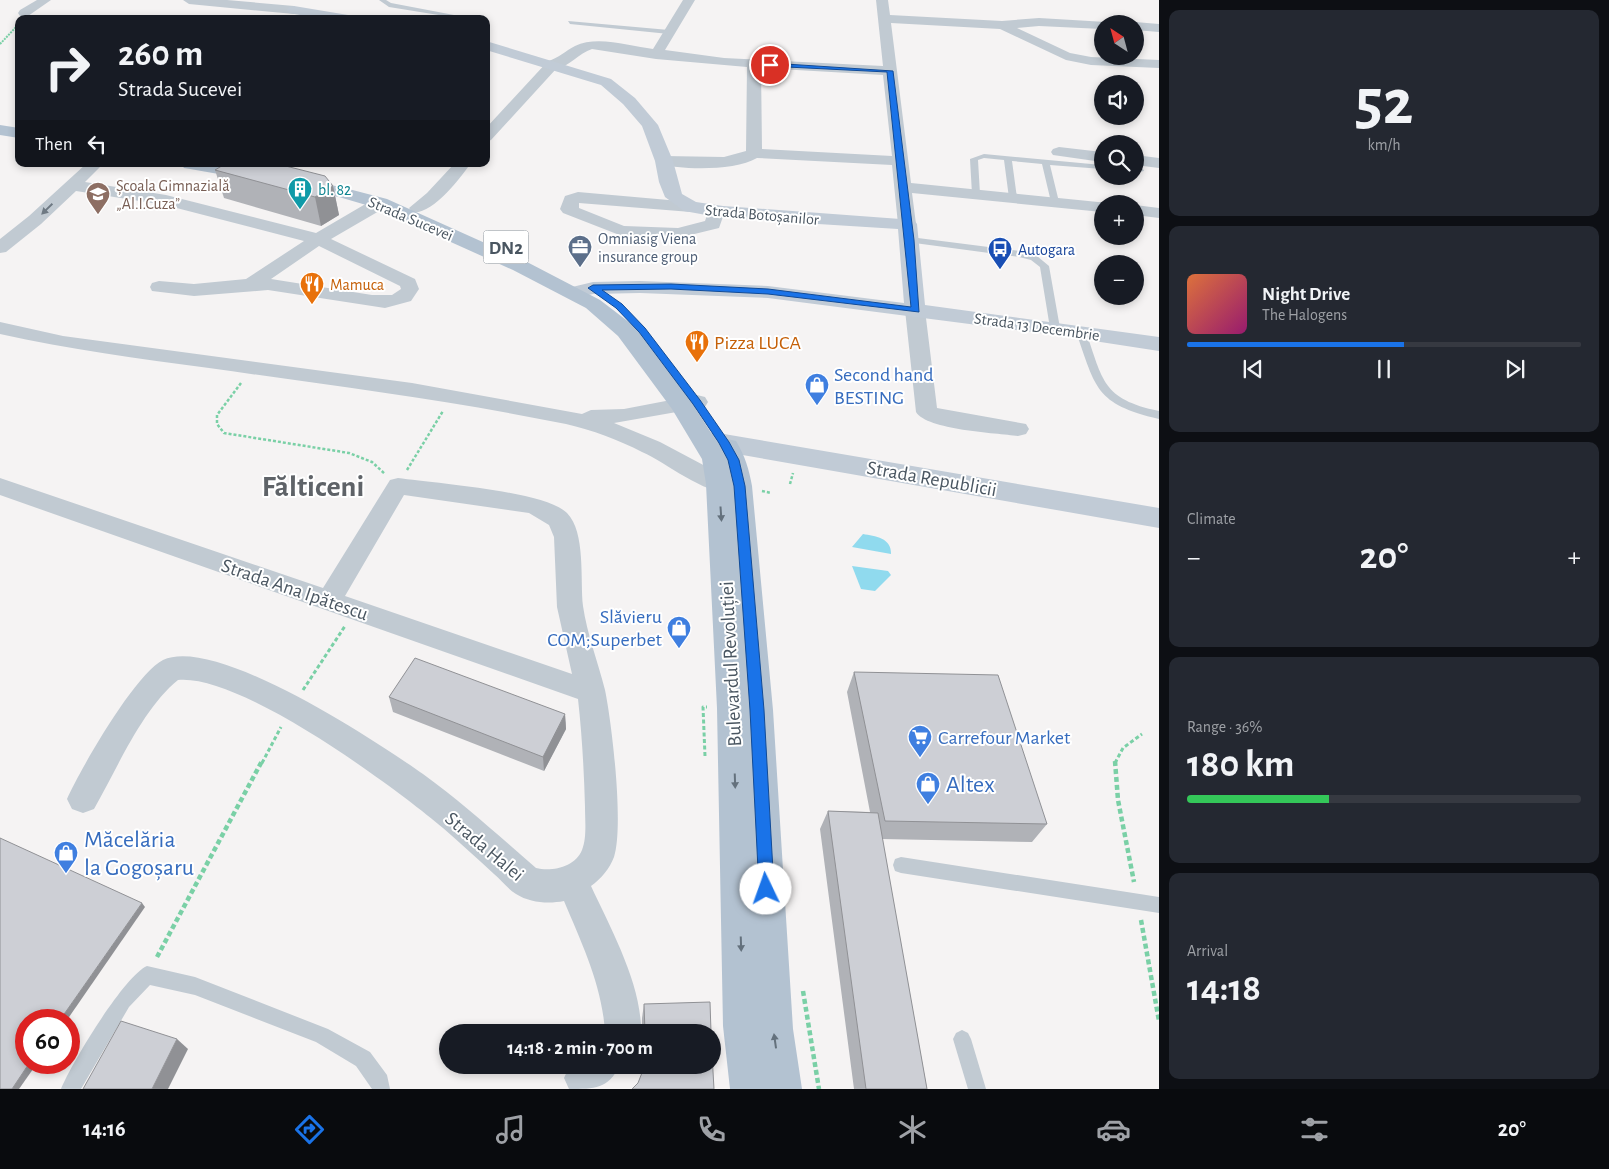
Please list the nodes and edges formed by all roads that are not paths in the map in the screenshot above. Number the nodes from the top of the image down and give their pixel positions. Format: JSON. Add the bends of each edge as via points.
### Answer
{"nodes":[{"id":1,"x":45,"y":0,"type":"edge"},
{"id":2,"x":189,"y":0,"type":"edge"},
{"id":3,"x":306,"y":0,"type":"edge"},
{"id":4,"x":382,"y":0,"type":"edge"},
{"id":5,"x":689,"y":0,"type":"edge"},
{"id":6,"x":882,"y":0,"type":"edge"},
{"id":7,"x":294,"y":10,"type":"junction"},
{"id":8,"x":451,"y":14,"type":"dead end"},
{"id":9,"x":27,"y":15,"type":"edge"},
{"id":10,"x":287,"y":15,"type":"edge"},
{"id":11,"x":324,"y":15,"type":"edge"},
{"id":12,"x":884,"y":18,"type":"junction"},
{"id":13,"x":570,"y":22,"type":"dead end"},
{"id":14,"x":1002,"y":25,"type":"junction"},
{"id":15,"x":1094,"y":25,"type":"edge"},
{"id":16,"x":1144,"y":27,"type":"edge"},
{"id":17,"x":1159,"y":28,"type":"edge"},
{"id":18,"x":669,"y":32,"type":"junction"},
{"id":19,"x":490,"y":46,"type":"edge"},
{"id":20,"x":656,"y":54,"type":"junction"},
{"id":21,"x":555,"y":64,"type":"junction"},
{"id":22,"x":754,"y":64,"type":"junction"},
{"id":23,"x":1159,"y":64,"type":"edge"},
{"id":24,"x":890,"y":71,"type":"junction"},
{"id":25,"x":0,"y":120,"type":"edge"},
{"id":26,"x":15,"y":123,"type":"edge"},
{"id":27,"x":0,"y":130,"type":"edge"},
{"id":28,"x":15,"y":132,"type":"edge"},
{"id":29,"x":490,"y":133,"type":"edge"},
{"id":30,"x":1059,"y":152,"type":"dead end"},
{"id":31,"x":754,"y":153,"type":"junction"},
{"id":32,"x":1094,"y":156,"type":"edge"},
{"id":33,"x":1008,"y":158,"type":"junction"},
{"id":34,"x":664,"y":161,"type":"junction"},
{"id":35,"x":899,"y":161,"type":"junction"},
{"id":36,"x":1045,"y":162,"type":"junction"},
{"id":37,"x":1159,"y":163,"type":"edge"},
{"id":38,"x":1094,"y":166,"type":"edge"},
{"id":39,"x":1144,"y":166,"type":"edge"},
{"id":40,"x":91,"y":167,"type":"edge"},
{"id":41,"x":213,"y":167,"type":"edge"},
{"id":42,"x":246,"y":167,"type":"edge"},
{"id":43,"x":459,"y":167,"type":"edge"},
{"id":44,"x":274,"y":175,"type":"junction"},
{"id":45,"x":72,"y":185,"type":"junction"},
{"id":46,"x":902,"y":187,"type":"junction"},
{"id":47,"x":976,"y":194,"type":"junction"},
{"id":48,"x":1013,"y":198,"type":"junction"},
{"id":49,"x":1055,"y":202,"type":"junction"},
{"id":50,"x":380,"y":203,"type":"junction"},
{"id":51,"x":1094,"y":206,"type":"edge"},
{"id":52,"x":691,"y":207,"type":"junction"},
{"id":53,"x":418,"y":208,"type":"junction"},
{"id":54,"x":716,"y":211,"type":"junction"},
{"id":55,"x":1144,"y":211,"type":"edge"},
{"id":56,"x":1159,"y":213,"type":"edge"},
{"id":57,"x":908,"y":232,"type":"junction"},
{"id":58,"x":318,"y":239,"type":"junction"},
{"id":59,"x":0,"y":248,"type":"edge"},
{"id":60,"x":252,"y":284,"type":"junction"},
{"id":61,"x":159,"y":287,"type":"dead end"},
{"id":62,"x":584,"y":290,"type":"junction"},
{"id":63,"x":916,"y":310,"type":"junction"},
{"id":64,"x":0,"y":328,"type":"edge"},
{"id":65,"x":1055,"y":328,"type":"junction"},
{"id":66,"x":1081,"y":332,"type":"junction"},
{"id":67,"x":1159,"y":344,"type":"edge"},
{"id":68,"x":689,"y":404,"type":"junction"},
{"id":69,"x":1159,"y":415,"type":"edge"},
{"id":70,"x":571,"y":418,"type":"junction"},
{"id":71,"x":1018,"y":429,"type":"dead end"},
{"id":72,"x":715,"y":442,"type":"junction"},
{"id":73,"x":729,"y":485,"type":"junction"},
{"id":74,"x":0,"y":486,"type":"edge"},
{"id":75,"x":1159,"y":518,"type":"edge"},
{"id":76,"x":329,"y":600,"type":"junction"},
{"id":77,"x":591,"y":692,"type":"junction"},
{"id":78,"x":83,"y":799,"type":"dead end"},
{"id":79,"x":901,"y":865,"type":"dead end"},
{"id":80,"x":572,"y":881,"type":"junction"},
{"id":81,"x":1159,"y":905,"type":"edge"},
{"id":82,"x":624,"y":1024,"type":"edge"},
{"id":83,"x":962,"y":1039,"type":"dead end"},
{"id":84,"x":70,"y":1089,"type":"edge"},
{"id":85,"x":381,"y":1089,"type":"edge"},
{"id":86,"x":751,"y":1089,"type":"edge"},
{"id":87,"x":781,"y":1089,"type":"edge"},
{"id":88,"x":977,"y":1089,"type":"edge"}],
"edges":[{"from":1,"to":9,"type":"street"},
{"from":2,"to":7,"type":"street"},
{"from":3,"to":7,"type":"street"},
{"from":4,"to":8,"type":"lane","via":[[389,5]]},
{"from":5,"to":18,"type":"street"},
{"from":6,"to":12,"type":"street"},
{"from":7,"to":10,"type":"street"},
{"from":7,"to":11,"type":"street"},
{"from":12,"to":14,"type":"street"},
{"from":12,"to":24,"type":"street"},
{"from":13,"to":18,"type":"lane"},
{"from":14,"to":15,"type":"street","via":[[1039,22]]},
{"from":14,"to":23,"type":"street","via":[[1066,56]]},
{"from":16,"to":17,"type":"street"},
{"from":18,"to":20,"type":"street"},
{"from":19,"to":21,"type":"street","name":"Strada Botoșanilor"},
{"from":20,"to":21,"type":"street","via":[[591,45]]},
{"from":20,"to":22,"type":"street"},
{"from":21,"to":29,"type":"street"},
{"from":21,"to":34,"type":"street","name":"Strada Botoșanilor","via":[[606,82],[618,92],[650,125]]},
{"from":22,"to":24,"type":"street"},
{"from":22,"to":31,"type":"street"},
{"from":24,"to":35,"type":"street"},
{"from":25,"to":26,"type":"main road"},
{"from":27,"to":28,"type":"main road"},
{"from":30,"to":32,"type":"street"},
{"from":31,"to":34,"type":"street","via":[[748,159],[734,162]]},
{"from":31,"to":35,"type":"street"},
{"from":33,"to":36,"type":"lane"},
{"from":33,"to":47,"type":"lane","via":[[984,156],[974,159]]},
{"from":33,"to":48,"type":"lane"},
{"from":34,"to":52,"type":"street","name":"Strada Botoșanilor","via":[[674,197]]},
{"from":35,"to":46,"type":"street"},
{"from":36,"to":38,"type":"lane"},
{"from":36,"to":49,"type":"lane"},
{"from":37,"to":39,"type":"street"},
{"from":40,"to":45,"type":"street"},
{"from":41,"to":44,"type":"main road","name":"Strada Sucevei","number":"DN2"},
{"from":42,"to":44,"type":"main road","name":"Strada Sucevei","number":"DN2"},
{"from":43,"to":53,"type":"street"},
{"from":44,"to":50,"type":"main road","name":"Strada Sucevei","number":"DN2"},
{"from":44,"to":53,"type":"main road","name":"Strada Sucevei","number":"DN2","via":[[349,185]]},
{"from":45,"to":58,"type":"street","via":[[166,200]]},
{"from":45,"to":59,"type":"street","one_way":true},
{"from":46,"to":47,"type":"street"},
{"from":46,"to":57,"type":"street"},
{"from":47,"to":48,"type":"street"},
{"from":48,"to":49,"type":"street"},
{"from":49,"to":51,"type":"street"},
{"from":50,"to":58,"type":"street"},
{"from":50,"to":62,"type":"main road","name":"Strada Sucevei","number":"DN2"},
{"from":52,"to":54,"type":"street","name":"Strada Botoșanilor"},
{"from":52,"to":54,"type":"street","via":[[578,197],[570,200],[569,209],[622,231],[678,234],[713,224]]},
{"from":53,"to":62,"type":"main road","name":"Strada Sucevei","number":"DN2"},
{"from":54,"to":57,"type":"street","name":"Strada Botoșanilor"},
{"from":55,"to":56,"type":"street"},
{"from":57,"to":63,"type":"street"},
{"from":57,"to":65,"type":"lane","via":[[1034,258],[1044,266]]},
{"from":58,"to":60,"type":"street"},
{"from":58,"to":60,"type":"street","via":[[408,283],[409,292],[402,299],[382,303]]},
{"from":60,"to":61,"type":"street","via":[[203,291]]},
{"from":62,"to":63,"type":"street","name":"Strada Sucevei","via":[[671,287],[768,292]]},
{"from":62,"to":68,"type":"main road","name":"Bulevardul Revoluției","number":"DN2","via":[[626,331]]},
{"from":63,"to":65,"type":"street","name":"Strada 13 Decembrie"},
{"from":63,"to":71,"type":"street","via":[[927,412],[937,417]]},
{"from":64,"to":70,"type":"street","via":[[63,342],[451,396]]},
{"from":65,"to":66,"type":"street","name":"Strada 13 Decembrie"},
{"from":66,"to":67,"type":"street","name":"Strada 13 Decembrie"},
{"from":66,"to":69,"type":"lane","via":[[1099,382],[1108,392],[1127,405]]},
{"from":68,"to":70,"type":"street","via":[[624,416]]},
{"from":68,"to":72,"type":"main road","name":"Bulevardul Revoluției","number":"DN2"},
{"from":70,"to":73,"type":"street","via":[[623,434]]},
{"from":72,"to":73,"type":"main road","name":"Bulevardul Revoluției","number":"DN2","via":[[715,459]]},
{"from":72,"to":75,"type":"street","name":"Strada Republicii"},
{"from":73,"to":86,"type":"main road","name":"Bulevardul Revoluției","number":"DN2","one_way":true,"via":[[744,1026]]},
{"from":87,"to":73,"type":"main road","name":"Bulevardul Revoluției","number":"DN2","one_way":true,"via":[[773,1029],[757,710]]},
{"from":74,"to":76,"type":"street","name":"Strada Ana Ipătescu"},
{"from":76,"to":77,"type":"street","name":"Strada Ana Ipătescu"},
{"from":76,"to":77,"type":"street","name":"Strada Halei","via":[[398,486],[543,509],[559,520],[566,537],[570,607]]},
{"from":77,"to":80,"type":"street","name":"Strada Halei","via":[[598,742],[598,854],[588,870]]},
{"from":78,"to":80,"type":"street","name":"Strada Halei","via":[[157,680],[173,669],[187,665],[262,691],[411,784],[528,883],[547,887]]},
{"from":79,"to":81,"type":"lane"},
{"from":80,"to":82,"type":"street","via":[[617,990]]},
{"from":83,"to":88,"type":"lane"},
{"from":84,"to":85,"type":"lane","via":[[123,1001],[147,975],[195,986],[322,1035],[363,1059],[380,1082]]}]}
